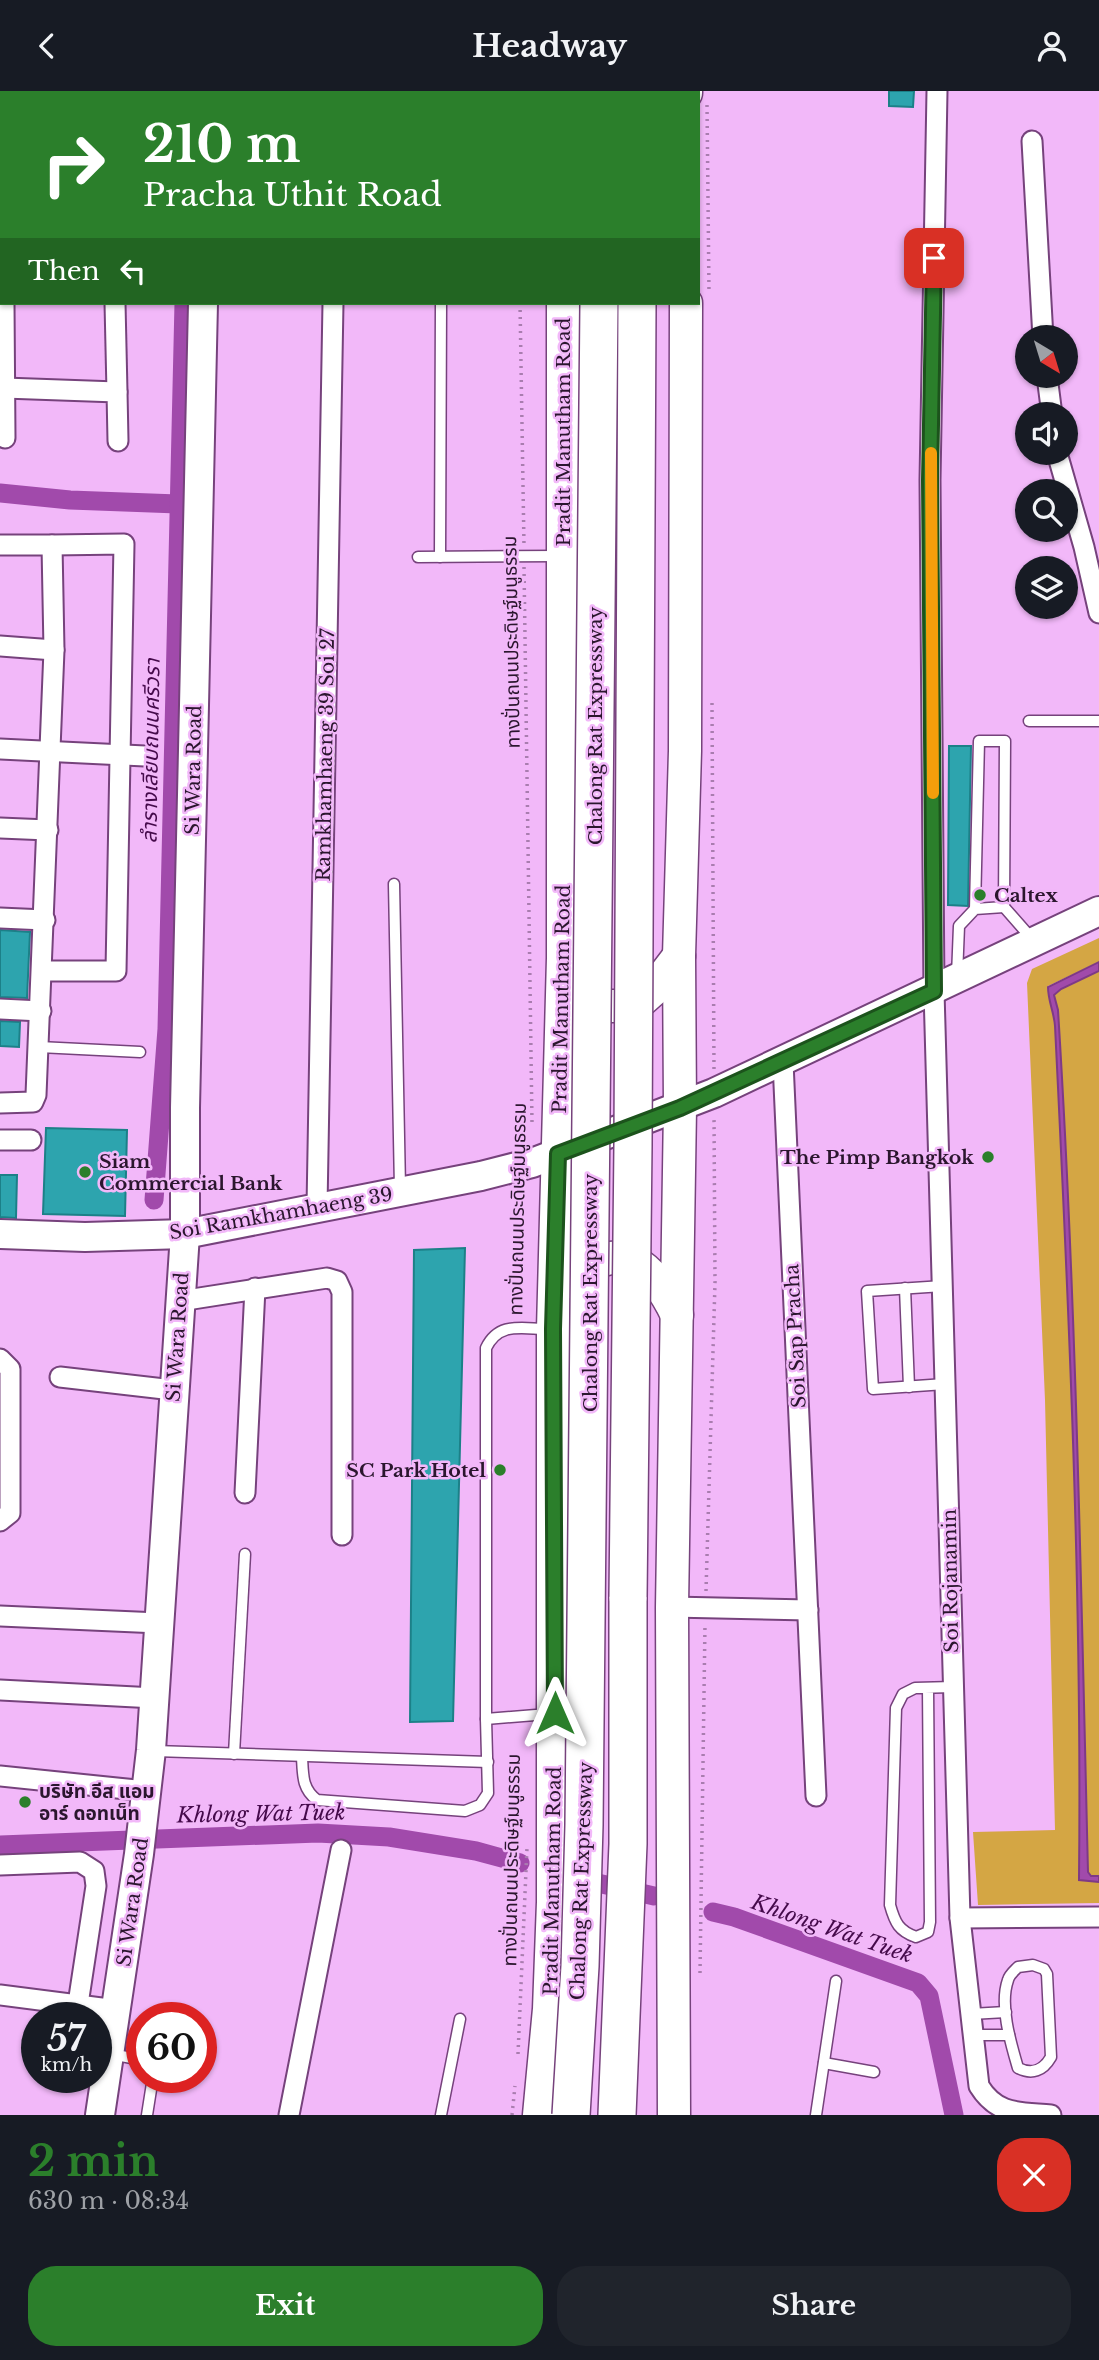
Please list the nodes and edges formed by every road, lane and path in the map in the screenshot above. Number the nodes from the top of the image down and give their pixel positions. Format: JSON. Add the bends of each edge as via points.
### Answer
{"nodes":[{"id":1,"x":936,"y":91,"type":"edge"},
{"id":2,"x":1032,"y":141,"type":"dead end"},
{"id":3,"x":4,"y":305,"type":"edge"},
{"id":4,"x":115,"y":305,"type":"edge"},
{"id":5,"x":203,"y":305,"type":"edge"},
{"id":6,"x":333,"y":305,"type":"edge"},
{"id":7,"x":441,"y":305,"type":"edge"},
{"id":8,"x":520,"y":305,"type":"edge"},
{"id":9,"x":564,"y":305,"type":"edge"},
{"id":10,"x":599,"y":305,"type":"edge"},
{"id":11,"x":637,"y":305,"type":"edge"},
{"id":12,"x":686,"y":305,"type":"edge"},
{"id":13,"x":1042,"y":325,"type":"edge"},
{"id":14,"x":4,"y":388,"type":"junction"},
{"id":15,"x":117,"y":392,"type":"junction"},
{"id":16,"x":5,"y":438,"type":"dead end"},
{"id":17,"x":118,"y":441,"type":"dead end"},
{"id":18,"x":1060,"y":465,"type":"edge"},
{"id":19,"x":0,"y":545,"type":"edge"},
{"id":20,"x":52,"y":545,"type":"junction"},
{"id":21,"x":524,"y":556,"type":"junction"},
{"id":22,"x":563,"y":556,"type":"junction"},
{"id":23,"x":418,"y":557,"type":"dead end"},
{"id":24,"x":440,"y":557,"type":"junction"},
{"id":25,"x":1099,"y":613,"type":"edge"},
{"id":26,"x":0,"y":646,"type":"edge"},
{"id":27,"x":54,"y":650,"type":"junction"},
{"id":28,"x":1029,"y":721,"type":"dead end"},
{"id":29,"x":1099,"y":721,"type":"edge"},
{"id":30,"x":0,"y":749,"type":"edge"},
{"id":31,"x":50,"y":752,"type":"junction"},
{"id":32,"x":119,"y":756,"type":"junction"},
{"id":33,"x":145,"y":756,"type":"dead end"},
{"id":34,"x":0,"y":828,"type":"edge"},
{"id":35,"x":48,"y":830,"type":"junction"},
{"id":36,"x":394,"y":884,"type":"dead end"},
{"id":37,"x":1004,"y":907,"type":"junction"},
{"id":38,"x":975,"y":909,"type":"junction"},
{"id":39,"x":1099,"y":911,"type":"edge"},
{"id":40,"x":0,"y":918,"type":"edge"},
{"id":41,"x":45,"y":920,"type":"junction"},
{"id":42,"x":1035,"y":942,"type":"junction"},
{"id":43,"x":680,"y":956,"type":"junction"},
{"id":44,"x":563,"y":958,"type":"junction"},
{"id":45,"x":42,"y":971,"type":"junction"},
{"id":46,"x":946,"y":985,"type":"junction"},
{"id":47,"x":0,"y":1009,"type":"edge"},
{"id":48,"x":41,"y":1011,"type":"junction"},
{"id":49,"x":39,"y":1047,"type":"junction"},
{"id":50,"x":140,"y":1052,"type":"dead end"},
{"id":51,"x":783,"y":1062,"type":"junction"},
{"id":52,"x":0,"y":1103,"type":"edge"},
{"id":53,"x":680,"y":1108,"type":"junction"},
{"id":54,"x":0,"y":1140,"type":"edge"},
{"id":55,"x":31,"y":1140,"type":"dead end"},
{"id":56,"x":545,"y":1159,"type":"junction"},
{"id":57,"x":400,"y":1192,"type":"junction"},
{"id":58,"x":317,"y":1207,"type":"junction"},
{"id":59,"x":0,"y":1234,"type":"edge"},
{"id":60,"x":185,"y":1234,"type":"junction"},
{"id":61,"x":943,"y":1286,"type":"junction"},
{"id":62,"x":255,"y":1288,"type":"junction"},
{"id":63,"x":905,"y":1288,"type":"junction"},
{"id":64,"x":180,"y":1301,"type":"junction"},
{"id":65,"x":677,"y":1315,"type":"junction"},
{"id":66,"x":553,"y":1325,"type":"junction"},
{"id":67,"x":0,"y":1359,"type":"edge"},
{"id":68,"x":61,"y":1377,"type":"dead end"},
{"id":69,"x":945,"y":1384,"type":"junction"},
{"id":70,"x":909,"y":1387,"type":"junction"},
{"id":71,"x":173,"y":1390,"type":"junction"},
{"id":72,"x":5,"y":1444,"type":"edge"},
{"id":73,"x":245,"y":1493,"type":"dead end"},
{"id":74,"x":0,"y":1521,"type":"edge"},
{"id":75,"x":342,"y":1535,"type":"dead end"},
{"id":76,"x":245,"y":1554,"type":"dead end"},
{"id":77,"x":672,"y":1607,"type":"junction"},
{"id":78,"x":808,"y":1610,"type":"junction"},
{"id":79,"x":0,"y":1616,"type":"edge"},
{"id":80,"x":159,"y":1623,"type":"junction"},
{"id":81,"x":928,"y":1688,"type":"junction"},
{"id":82,"x":953,"y":1688,"type":"junction"},
{"id":83,"x":0,"y":1690,"type":"edge"},
{"id":84,"x":155,"y":1698,"type":"junction"},
{"id":85,"x":555,"y":1713,"type":"junction"},
{"id":86,"x":485,"y":1719,"type":"junction"},
{"id":87,"x":151,"y":1750,"type":"junction"},
{"id":88,"x":234,"y":1754,"type":"junction"},
{"id":89,"x":302,"y":1757,"type":"junction"},
{"id":90,"x":488,"y":1762,"type":"junction"},
{"id":91,"x":0,"y":1776,"type":"edge"},
{"id":92,"x":146,"y":1791,"type":"junction"},
{"id":93,"x":816,"y":1796,"type":"dead end"},
{"id":94,"x":527,"y":1842,"type":"dead end"},
{"id":95,"x":341,"y":1850,"type":"dead end"},
{"id":96,"x":0,"y":1865,"type":"edge"},
{"id":97,"x":1099,"y":1917,"type":"edge"},
{"id":98,"x":960,"y":1918,"type":"junction"},
{"id":99,"x":836,"y":1980,"type":"dead end"},
{"id":100,"x":0,"y":1995,"type":"edge"},
{"id":101,"x":61,"y":2002,"type":"edge"},
{"id":102,"x":78,"y":2002,"type":"edge"},
{"id":103,"x":112,"y":2009,"type":"edge"},
{"id":104,"x":117,"y":2010,"type":"junction"},
{"id":105,"x":1006,"y":2012,"type":"junction"},
{"id":106,"x":971,"y":2014,"type":"junction"},
{"id":107,"x":460,"y":2019,"type":"dead end"},
{"id":108,"x":973,"y":2035,"type":"junction"},
{"id":109,"x":1009,"y":2035,"type":"junction"},
{"id":110,"x":112,"y":2041,"type":"edge"},
{"id":111,"x":518,"y":2055,"type":"dead end"},
{"id":112,"x":824,"y":2063,"type":"junction"},
{"id":113,"x":874,"y":2072,"type":"dead end"},
{"id":114,"x":516,"y":2080,"type":"dead end"},
{"id":115,"x":104,"y":2093,"type":"edge"},
{"id":116,"x":150,"y":2093,"type":"edge"},
{"id":117,"x":100,"y":2115,"type":"edge"},
{"id":118,"x":147,"y":2115,"type":"edge"},
{"id":119,"x":289,"y":2115,"type":"edge"},
{"id":120,"x":441,"y":2115,"type":"edge"},
{"id":121,"x":512,"y":2115,"type":"edge"},
{"id":122,"x":539,"y":2115,"type":"edge"},
{"id":123,"x":571,"y":2115,"type":"edge"},
{"id":124,"x":617,"y":2115,"type":"edge"},
{"id":125,"x":674,"y":2115,"type":"edge"},
{"id":126,"x":816,"y":2115,"type":"edge"},
{"id":127,"x":1051,"y":2115,"type":"edge"}],
"edges":[{"from":1,"to":46,"type":"street","name":"Soi Rojanamin","via":[[930,480]]},
{"from":2,"to":13,"type":"street"},
{"from":3,"to":14,"type":"street"},
{"from":4,"to":15,"type":"street"},
{"from":5,"to":60,"type":"street","name":"Si Wara Road"},
{"from":6,"to":58,"type":"street","name":"Ramkhamhaeng 39 Soi 27"},
{"from":7,"to":24,"type":"lane"},
{"from":8,"to":21,"type":"path","name":"ทางปั่นถนนประดิษฐ์มนูธรรม"},
{"from":9,"to":22,"type":"main road","name":"Pradit Manutham Road"},
{"from":10,"to":123,"type":"highway","name":"Chalong Rat Expressway","bridge":true,"via":[[584,1825]]},
{"from":11,"to":124,"type":"highway","name":"Chalong Rat Expressway","bridge":true,"via":[[628,1844]]},
{"from":12,"to":43,"type":"main road"},
{"from":14,"to":15,"type":"street"},
{"from":14,"to":16,"type":"street"},
{"from":15,"to":17,"type":"street"},
{"from":18,"to":25,"type":"street"},
{"from":19,"to":20,"type":"street"},
{"from":20,"to":27,"type":"street"},
{"from":20,"to":32,"type":"street","via":[[124,544]]},
{"from":21,"to":22,"type":"lane"},
{"from":21,"to":24,"type":"lane"},
{"from":21,"to":56,"type":"path","name":"ทางปั่นถนนประดิษฐ์มนูธรรม"},
{"from":22,"to":44,"type":"main road","name":"Pradit Manutham Road"},
{"from":23,"to":24,"type":"lane"},
{"from":26,"to":27,"type":"street"},
{"from":27,"to":31,"type":"street"},
{"from":28,"to":29,"type":"lane"},
{"from":30,"to":31,"type":"street"},
{"from":31,"to":32,"type":"street"},
{"from":31,"to":35,"type":"street"},
{"from":32,"to":33,"type":"street"},
{"from":32,"to":45,"type":"street","via":[[116,971]]},
{"from":34,"to":35,"type":"street"},
{"from":35,"to":41,"type":"street"},
{"from":36,"to":57,"type":"lane"},
{"from":37,"to":38,"type":"lane"},
{"from":37,"to":38,"type":"lane","via":[[1006,741],[979,741]]},
{"from":37,"to":42,"type":"lane"},
{"from":38,"to":46,"type":"lane","via":[[959,926]]},
{"from":39,"to":42,"type":"street","name":"Soi Ramkhamhaeng 39"},
{"from":40,"to":41,"type":"street"},
{"from":41,"to":45,"type":"street"},
{"from":42,"to":46,"type":"street","name":"Soi Ramkhamhaeng 39"},
{"from":43,"to":44,"type":"main road","via":[[635,1006],[600,1006],[573,982]]},
{"from":43,"to":53,"type":"main road"},
{"from":44,"to":56,"type":"main road","name":"Pradit Manutham Road"},
{"from":45,"to":48,"type":"street"},
{"from":46,"to":51,"type":"street","name":"Soi Ramkhamhaeng 39"},
{"from":46,"to":61,"type":"street","name":"Soi Rojanamin"},
{"from":47,"to":48,"type":"street"},
{"from":48,"to":49,"type":"street"},
{"from":49,"to":50,"type":"lane"},
{"from":49,"to":52,"type":"street","via":[[33,1103]]},
{"from":51,"to":53,"type":"street","name":"Soi Ramkhamhaeng 39"},
{"from":51,"to":78,"type":"street","name":"Soi Sap Pracha"},
{"from":53,"to":56,"type":"street","name":"Soi Ramkhamhaeng 39"},
{"from":53,"to":65,"type":"main road"},
{"from":54,"to":55,"type":"street"},
{"from":56,"to":57,"type":"street","name":"Soi Ramkhamhaeng 39"},
{"from":56,"to":66,"type":"main road","name":"Pradit Manutham Road"},
{"from":57,"to":58,"type":"street","name":"Soi Ramkhamhaeng 39"},
{"from":58,"to":60,"type":"street","name":"Soi Ramkhamhaeng 39"},
{"from":59,"to":60,"type":"street","name":"Soi Ramkhamhaeng 39"},
{"from":60,"to":64,"type":"street","name":"Si Wara Road"},
{"from":61,"to":63,"type":"lane"},
{"from":61,"to":69,"type":"street","name":"Soi Rojanamin"},
{"from":62,"to":64,"type":"street"},
{"from":62,"to":73,"type":"street"},
{"from":62,"to":75,"type":"street","via":[[327,1278],[337,1281],[342,1292]]},
{"from":63,"to":70,"type":"lane"},
{"from":63,"to":70,"type":"lane","via":[[867,1291],[873,1389]]},
{"from":64,"to":71,"type":"street","name":"Si Wara Road"},
{"from":65,"to":66,"type":"main road","via":[[645,1268],[609,1257],[572,1283]]},
{"from":65,"to":77,"type":"main road"},
{"from":66,"to":85,"type":"main road","name":"Pradit Manutham Road"},
{"from":66,"to":86,"type":"lane","via":[[507,1329],[493,1335],[486,1348]]},
{"from":67,"to":72,"type":"street","via":[[10,1369]]},
{"from":68,"to":71,"type":"street"},
{"from":69,"to":70,"type":"lane"},
{"from":69,"to":82,"type":"street","name":"Soi Rojanamin"},
{"from":71,"to":80,"type":"street","name":"Si Wara Road"},
{"from":72,"to":74,"type":"street","via":[[10,1513]]},
{"from":76,"to":88,"type":"lane"},
{"from":77,"to":78,"type":"street"},
{"from":77,"to":125,"type":"main road"},
{"from":78,"to":93,"type":"street","name":"Soi Sap Pracha"},
{"from":79,"to":80,"type":"street"},
{"from":80,"to":84,"type":"street","name":"Si Wara Road"},
{"from":81,"to":81,"type":"lane","via":[[903,1693],[896,1708],[890,1905],[895,1923],[916,1937],[928,1932],[930,1922]]},
{"from":81,"to":82,"type":"lane"},
{"from":82,"to":98,"type":"street","name":"Soi Rojanamin"},
{"from":83,"to":84,"type":"street"},
{"from":84,"to":87,"type":"street","name":"Si Wara Road"},
{"from":85,"to":86,"type":"lane"},
{"from":85,"to":122,"type":"main road","name":"Pradit Manutham Road","via":[[554,1902]]},
{"from":86,"to":90,"type":"lane"},
{"from":87,"to":88,"type":"lane"},
{"from":87,"to":92,"type":"street","name":"Si Wara Road"},
{"from":88,"to":89,"type":"lane"},
{"from":89,"to":90,"type":"lane"},
{"from":89,"to":90,"type":"lane","via":[[307,1794],[317,1800],[465,1811],[480,1805],[488,1793]]},
{"from":91,"to":92,"type":"street"},
{"from":92,"to":104,"type":"street","name":"Si Wara Road"},
{"from":94,"to":111,"type":"path","name":"ทางปั่นถนนประดิษฐ์มนูธรรม"},
{"from":95,"to":119,"type":"street"},
{"from":96,"to":102,"type":"street","via":[[80,1862],[94,1871],[96,1886]]},
{"from":97,"to":98,"type":"street"},
{"from":98,"to":106,"type":"street","name":"Soi Rojanamin"},
{"from":99,"to":112,"type":"lane"},
{"from":100,"to":101,"type":"street"},
{"from":103,"to":104,"type":"street"},
{"from":104,"to":110,"type":"street","name":"Si Wara Road"},
{"from":105,"to":106,"type":"lane"},
{"from":105,"to":109,"type":"lane"},
{"from":105,"to":109,"type":"lane","via":[[1008,1978],[1018,1967],[1044,1969],[1049,1985],[1051,2057],[1039,2071],[1027,2073],[1018,2068]]},
{"from":106,"to":108,"type":"street","name":"Soi Rojanamin"},
{"from":107,"to":120,"type":"lane"},
{"from":108,"to":109,"type":"lane"},
{"from":108,"to":127,"type":"street","name":"Soi Rojanamin","via":[[979,2086],[987,2100],[1003,2111]]},
{"from":112,"to":113,"type":"lane"},
{"from":112,"to":126,"type":"lane"},
{"from":114,"to":121,"type":"path"},
{"from":115,"to":117,"type":"street","name":"Si Wara Road"},
{"from":116,"to":118,"type":"lane"}]}
